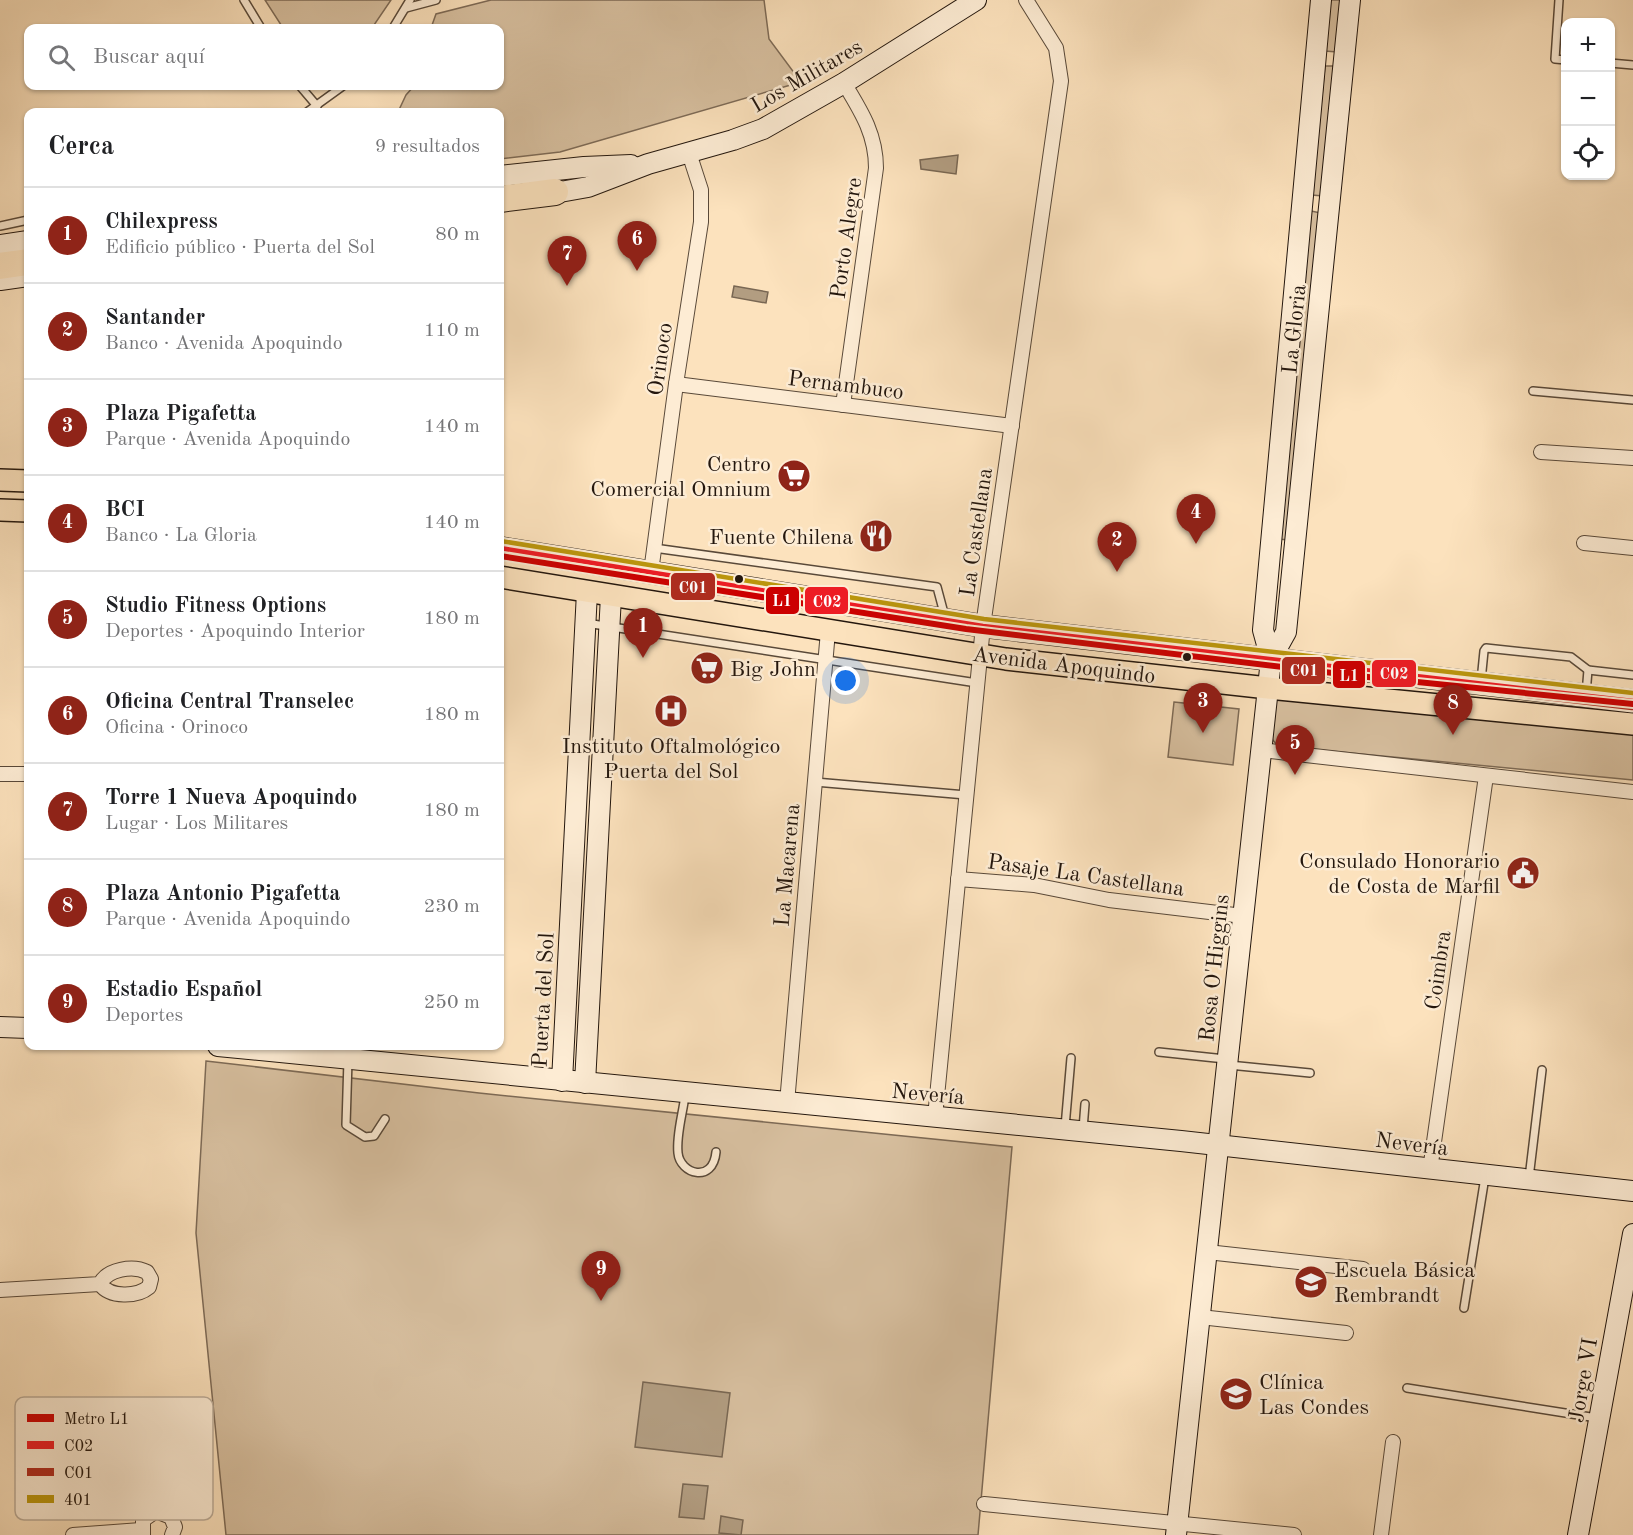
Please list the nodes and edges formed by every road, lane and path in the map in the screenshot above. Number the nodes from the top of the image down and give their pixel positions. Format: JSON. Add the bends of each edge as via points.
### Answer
{"nodes":[{"id":1,"x":244,"y":0,"type":"edge"},
{"id":2,"x":410,"y":0,"type":"edge"},
{"id":3,"x":436,"y":0,"type":"edge"},
{"id":4,"x":976,"y":0,"type":"edge"},
{"id":5,"x":1026,"y":0,"type":"edge"},
{"id":6,"x":1321,"y":0,"type":"edge"},
{"id":7,"x":1350,"y":0,"type":"edge"},
{"id":8,"x":1559,"y":0,"type":"edge"},
{"id":9,"x":406,"y":8,"type":"junction"},
{"id":10,"x":259,"y":24,"type":"edge"},
{"id":11,"x":396,"y":24,"type":"edge"},
{"id":12,"x":1317,"y":55,"type":"junction"},
{"id":13,"x":1345,"y":58,"type":"junction"},
{"id":14,"x":1561,"y":60,"type":"edge"},
{"id":15,"x":1615,"y":63,"type":"edge"},
{"id":16,"x":1633,"y":65,"type":"edge"},
{"id":17,"x":844,"y":83,"type":"junction"},
{"id":18,"x":303,"y":90,"type":"edge"},
{"id":19,"x":338,"y":90,"type":"edge"},
{"id":20,"x":317,"y":106,"type":"junction"},
{"id":21,"x":314,"y":108,"type":"edge"},
{"id":22,"x":689,"y":153,"type":"junction"},
{"id":23,"x":648,"y":164,"type":"junction"},
{"id":24,"x":504,"y":176,"type":"edge"},
{"id":25,"x":555,"y":192,"type":"junction"},
{"id":26,"x":504,"y":198,"type":"edge"},
{"id":27,"x":504,"y":203,"type":"edge"},
{"id":28,"x":1303,"y":203,"type":"junction"},
{"id":29,"x":1329,"y":205,"type":"junction"},
{"id":30,"x":24,"y":221,"type":"edge"},
{"id":31,"x":0,"y":226,"type":"edge"},
{"id":32,"x":24,"y":242,"type":"edge"},
{"id":33,"x":0,"y":245,"type":"edge"},
{"id":34,"x":24,"y":263,"type":"edge"},
{"id":35,"x":0,"y":266,"type":"edge"},
{"id":36,"x":24,"y":277,"type":"edge"},
{"id":37,"x":0,"y":280,"type":"edge"},
{"id":38,"x":676,"y":384,"type":"junction"},
{"id":39,"x":1533,"y":391,"type":"dead end"},
{"id":40,"x":1633,"y":400,"type":"edge"},
{"id":41,"x":843,"y":405,"type":"junction"},
{"id":42,"x":1011,"y":426,"type":"junction"},
{"id":43,"x":1541,"y":452,"type":"dead end"},
{"id":44,"x":1633,"y":458,"type":"edge"},
{"id":45,"x":0,"y":480,"type":"edge"},
{"id":46,"x":24,"y":481,"type":"edge"},
{"id":47,"x":0,"y":510,"type":"edge"},
{"id":48,"x":24,"y":510,"type":"edge"},
{"id":49,"x":1584,"y":543,"type":"dead end"},
{"id":50,"x":1271,"y":544,"type":"junction"},
{"id":51,"x":654,"y":548,"type":"junction"},
{"id":52,"x":1293,"y":548,"type":"junction"},
{"id":53,"x":1633,"y":548,"type":"edge"},
{"id":54,"x":504,"y":549,"type":"edge"},
{"id":55,"x":651,"y":572,"type":"junction"},
{"id":56,"x":504,"y":578,"type":"edge"},
{"id":57,"x":588,"y":591,"type":"junction"},
{"id":58,"x":611,"y":596,"type":"junction"},
{"id":59,"x":945,"y":620,"type":"junction"},
{"id":60,"x":586,"y":623,"type":"junction"},
{"id":61,"x":610,"y":626,"type":"junction"},
{"id":62,"x":984,"y":626,"type":"junction"},
{"id":63,"x":828,"y":631,"type":"junction"},
{"id":64,"x":980,"y":655,"type":"junction"},
{"id":65,"x":1271,"y":659,"type":"junction"},
{"id":66,"x":825,"y":661,"type":"junction"},
{"id":67,"x":1588,"y":670,"type":"junction"},
{"id":68,"x":1633,"y":675,"type":"edge"},
{"id":69,"x":977,"y":683,"type":"junction"},
{"id":70,"x":1481,"y":683,"type":"junction"},
{"id":71,"x":1268,"y":688,"type":"junction"},
{"id":72,"x":1586,"y":696,"type":"junction"},
{"id":73,"x":1633,"y":701,"type":"edge"},
{"id":74,"x":1633,"y":724,"type":"edge"},
{"id":75,"x":1261,"y":750,"type":"junction"},
{"id":76,"x":0,"y":774,"type":"edge"},
{"id":77,"x":24,"y":774,"type":"edge"},
{"id":78,"x":1486,"y":776,"type":"junction"},
{"id":79,"x":578,"y":780,"type":"junction"},
{"id":80,"x":601,"y":782,"type":"junction"},
{"id":81,"x":815,"y":782,"type":"junction"},
{"id":82,"x":1633,"y":792,"type":"edge"},
{"id":83,"x":966,"y":795,"type":"junction"},
{"id":84,"x":958,"y":879,"type":"junction"},
{"id":85,"x":1243,"y":916,"type":"junction"},
{"id":86,"x":570,"y":922,"type":"junction"},
{"id":87,"x":593,"y":925,"type":"junction"},
{"id":88,"x":0,"y":1027,"type":"edge"},
{"id":89,"x":24,"y":1028,"type":"edge"},
{"id":90,"x":270,"y":1050,"type":"edge"},
{"id":91,"x":1159,"y":1052,"type":"dead end"},
{"id":92,"x":336,"y":1055,"type":"edge"},
{"id":93,"x":1071,"y":1058,"type":"dead end"},
{"id":94,"x":1227,"y":1062,"type":"junction"},
{"id":95,"x":1542,"y":1070,"type":"dead end"},
{"id":96,"x":1310,"y":1073,"type":"dead end"},
{"id":97,"x":562,"y":1081,"type":"junction"},
{"id":98,"x":585,"y":1083,"type":"junction"},
{"id":99,"x":686,"y":1092,"type":"junction"},
{"id":100,"x":787,"y":1103,"type":"junction"},
{"id":101,"x":1085,"y":1104,"type":"dead end"},
{"id":102,"x":935,"y":1117,"type":"junction"},
{"id":103,"x":385,"y":1119,"type":"dead end"},
{"id":104,"x":1074,"y":1131,"type":"junction"},
{"id":105,"x":1218,"y":1145,"type":"junction"},
{"id":106,"x":716,"y":1152,"type":"dead end"},
{"id":107,"x":1430,"y":1170,"type":"junction"},
{"id":108,"x":1485,"y":1176,"type":"junction"},
{"id":109,"x":1529,"y":1180,"type":"junction"},
{"id":110,"x":1633,"y":1191,"type":"edge"},
{"id":111,"x":1633,"y":1234,"type":"edge"},
{"id":112,"x":1207,"y":1252,"type":"junction"},
{"id":113,"x":1363,"y":1269,"type":"dead end"},
{"id":114,"x":100,"y":1284,"type":"dead end"},
{"id":115,"x":0,"y":1290,"type":"edge"},
{"id":116,"x":1464,"y":1308,"type":"dead end"},
{"id":117,"x":1200,"y":1317,"type":"junction"},
{"id":118,"x":1346,"y":1333,"type":"dead end"},
{"id":119,"x":1407,"y":1388,"type":"dead end"},
{"id":120,"x":1599,"y":1418,"type":"junction"},
{"id":121,"x":1393,"y":1442,"type":"dead end"},
{"id":122,"x":984,"y":1504,"type":"dead end"},
{"id":123,"x":171,"y":1520,"type":"edge"},
{"id":124,"x":1177,"y":1529,"type":"edge"},
{"id":125,"x":142,"y":1533,"type":"edge"},
{"id":126,"x":73,"y":1535,"type":"edge"},
{"id":127,"x":172,"y":1535,"type":"edge"},
{"id":128,"x":1294,"y":1535,"type":"edge"},
{"id":129,"x":1381,"y":1535,"type":"edge"},
{"id":130,"x":1578,"y":1535,"type":"edge"}],
"edges":[{"from":1,"to":10,"type":"lane"},
{"from":2,"to":9,"type":"lane"},
{"from":3,"to":9,"type":"lane"},
{"from":4,"to":17,"type":"street","name":"Los Militares"},
{"from":5,"to":42,"type":"street","name":"La Castellana","via":[[1056,48],[1061,81]]},
{"from":6,"to":12,"type":"street","name":"La Gloria"},
{"from":7,"to":13,"type":"street","name":"La Gloria"},
{"from":8,"to":14,"type":"lane","via":[[1555,59]]},
{"from":9,"to":11,"type":"lane"},
{"from":12,"to":13,"type":"street"},
{"from":12,"to":28,"type":"street","name":"La Gloria"},
{"from":13,"to":29,"type":"street","name":"La Gloria"},
{"from":15,"to":16,"type":"lane"},
{"from":17,"to":22,"type":"street","name":"Los Militares","via":[[763,129]]},
{"from":17,"to":41,"type":"street","name":"Porto Alegre","via":[[868,123],[875,145],[876,168]]},
{"from":18,"to":20,"type":"lane"},
{"from":19,"to":20,"type":"lane"},
{"from":20,"to":21,"type":"lane"},
{"from":22,"to":23,"type":"street","name":"Los Militares"},
{"from":22,"to":38,"type":"street","name":"Orinoco","via":[[701,190],[701,222]]},
{"from":23,"to":24,"type":"street","name":"Los Militares"},
{"from":23,"to":25,"type":"street","name":"Los Militares","via":[[588,187]]},
{"from":25,"to":26,"type":"highway"},
{"from":25,"to":27,"type":"street","name":"Los Militares"},
{"from":28,"to":29,"type":"street"},
{"from":28,"to":50,"type":"street","name":"La Gloria"},
{"from":29,"to":52,"type":"street","name":"La Gloria"},
{"from":30,"to":31,"type":"lane"},
{"from":32,"to":33,"type":"street"},
{"from":34,"to":35,"type":"highway"},
{"from":36,"to":37,"type":"street"},
{"from":38,"to":41,"type":"street","name":"Pernambuco"},
{"from":38,"to":51,"type":"street","name":"Orinoco"},
{"from":39,"to":40,"type":"lane"},
{"from":41,"to":42,"type":"street","name":"Pernambuco"},
{"from":42,"to":62,"type":"street","name":"La Castellana"},
{"from":43,"to":44,"type":"street"},
{"from":45,"to":46,"type":"main road"},
{"from":47,"to":48,"type":"main road"},
{"from":49,"to":53,"type":"street"},
{"from":50,"to":52,"type":"street","via":[[1281,551]]},
{"from":50,"to":65,"type":"street","name":"La Gloria","via":[[1263,630]]},
{"from":51,"to":55,"type":"street","name":"Orinoco"},
{"from":51,"to":59,"type":"lane","via":[[937,587]]},
{"from":52,"to":65,"type":"street","name":"La Gloria","via":[[1286,632]]},
{"from":54,"to":55,"type":"main road","name":"Avenida Apoquindo"},
{"from":55,"to":59,"type":"main road","name":"Avenida Apoquindo"},
{"from":56,"to":57,"type":"main road","name":"Avenida Apoquindo"},
{"from":57,"to":58,"type":"main road","name":"Avenida Apoquindo"},
{"from":57,"to":60,"type":"street","name":"Puerta del Sol"},
{"from":58,"to":61,"type":"street","name":"Puerta del Sol"},
{"from":58,"to":63,"type":"main road","name":"Avenida Apoquindo"},
{"from":59,"to":62,"type":"main road","name":"Avenida Apoquindo"},
{"from":60,"to":61,"type":"lane"},
{"from":60,"to":79,"type":"street","name":"Puerta del Sol"},
{"from":61,"to":66,"type":"lane"},
{"from":61,"to":80,"type":"street","name":"Puerta del Sol"},
{"from":62,"to":64,"type":"street","name":"La Castellana"},
{"from":62,"to":65,"type":"main road","name":"Avenida Apoquindo"},
{"from":63,"to":64,"type":"main road","name":"Avenida Apoquindo"},
{"from":63,"to":66,"type":"street","name":"La Macarena"},
{"from":64,"to":69,"type":"street","name":"La Castellana"},
{"from":64,"to":71,"type":"main road","name":"Avenida Apoquindo"},
{"from":65,"to":70,"type":"main road","name":"Avenida Apoquindo"},
{"from":65,"to":71,"type":"street","name":"La Gloria"},
{"from":66,"to":69,"type":"lane"},
{"from":66,"to":81,"type":"street","name":"La Macarena"},
{"from":67,"to":68,"type":"lane"},
{"from":67,"to":70,"type":"lane","via":[[1571,657],[1486,648]]},
{"from":67,"to":72,"type":"lane"},
{"from":69,"to":83,"type":"street","name":"La Castellana"},
{"from":70,"to":72,"type":"main road","name":"Avenida Apoquindo"},
{"from":71,"to":74,"type":"main road","name":"Avenida Apoquindo"},
{"from":71,"to":75,"type":"street","name":"Rosa O'Higgins"},
{"from":72,"to":73,"type":"main road","name":"Avenida Apoquindo"},
{"from":75,"to":78,"type":"street"},
{"from":75,"to":85,"type":"street","name":"Rosa O'Higgins"},
{"from":76,"to":77,"type":"street"},
{"from":78,"to":82,"type":"street"},
{"from":78,"to":107,"type":"street","name":"Coimbra"},
{"from":79,"to":80,"type":"street"},
{"from":79,"to":86,"type":"street","name":"Puerta del Sol"},
{"from":80,"to":87,"type":"street","name":"Puerta del Sol"},
{"from":81,"to":83,"type":"lane"},
{"from":81,"to":100,"type":"street","name":"La Macarena"},
{"from":83,"to":84,"type":"street","name":"La Castellana"},
{"from":84,"to":85,"type":"street","name":"Pasaje La Castellana","via":[[1034,885],[1109,900]]},
{"from":84,"to":102,"type":"street","name":"La Castellana"},
{"from":85,"to":94,"type":"street","name":"Rosa O'Higgins"},
{"from":86,"to":87,"type":"street","name":"Puerta del Sol"},
{"from":86,"to":97,"type":"street","name":"Puerta del Sol"},
{"from":87,"to":98,"type":"street","name":"Puerta del Sol"},
{"from":88,"to":89,"type":"street"},
{"from":90,"to":92,"type":"street","name":"Nevería"},
{"from":91,"to":94,"type":"lane"},
{"from":92,"to":97,"type":"street","name":"Nevería"},
{"from":92,"to":103,"type":"lane","via":[[346,1125],[365,1137],[374,1136]]},
{"from":93,"to":104,"type":"lane"},
{"from":94,"to":96,"type":"lane"},
{"from":94,"to":105,"type":"street","name":"Rosa O'Higgins"},
{"from":95,"to":109,"type":"lane"},
{"from":97,"to":98,"type":"street","name":"Nevería"},
{"from":98,"to":99,"type":"street","name":"Nevería"},
{"from":99,"to":100,"type":"street","name":"Nevería"},
{"from":99,"to":106,"type":"lane","via":[[678,1152],[681,1163],[691,1170],[710,1170]]},
{"from":100,"to":102,"type":"street","name":"Nevería"},
{"from":101,"to":104,"type":"lane"},
{"from":102,"to":104,"type":"street","name":"Nevería"},
{"from":104,"to":105,"type":"street","name":"Nevería"},
{"from":105,"to":107,"type":"street","name":"Nevería"},
{"from":105,"to":112,"type":"street","name":"Rosa O'Higgins"},
{"from":107,"to":108,"type":"street","name":"Nevería"},
{"from":108,"to":109,"type":"street","name":"Nevería"},
{"from":108,"to":116,"type":"lane"},
{"from":109,"to":110,"type":"street","name":"Nevería"},
{"from":111,"to":120,"type":"street","name":"Jorge VI"},
{"from":112,"to":113,"type":"street"},
{"from":112,"to":117,"type":"street","name":"Rosa O'Higgins"},
{"from":114,"to":115,"type":"street"},
{"from":117,"to":118,"type":"street"},
{"from":117,"to":124,"type":"street","name":"Rosa O'Higgins"},
{"from":119,"to":120,"type":"lane"},
{"from":120,"to":130,"type":"street","name":"Jorge VI"},
{"from":121,"to":129,"type":"street"},
{"from":122,"to":124,"type":"street"},
{"from":123,"to":127,"type":"street"},
{"from":124,"to":128,"type":"street"},
{"from":125,"to":126,"type":"street"}]}
